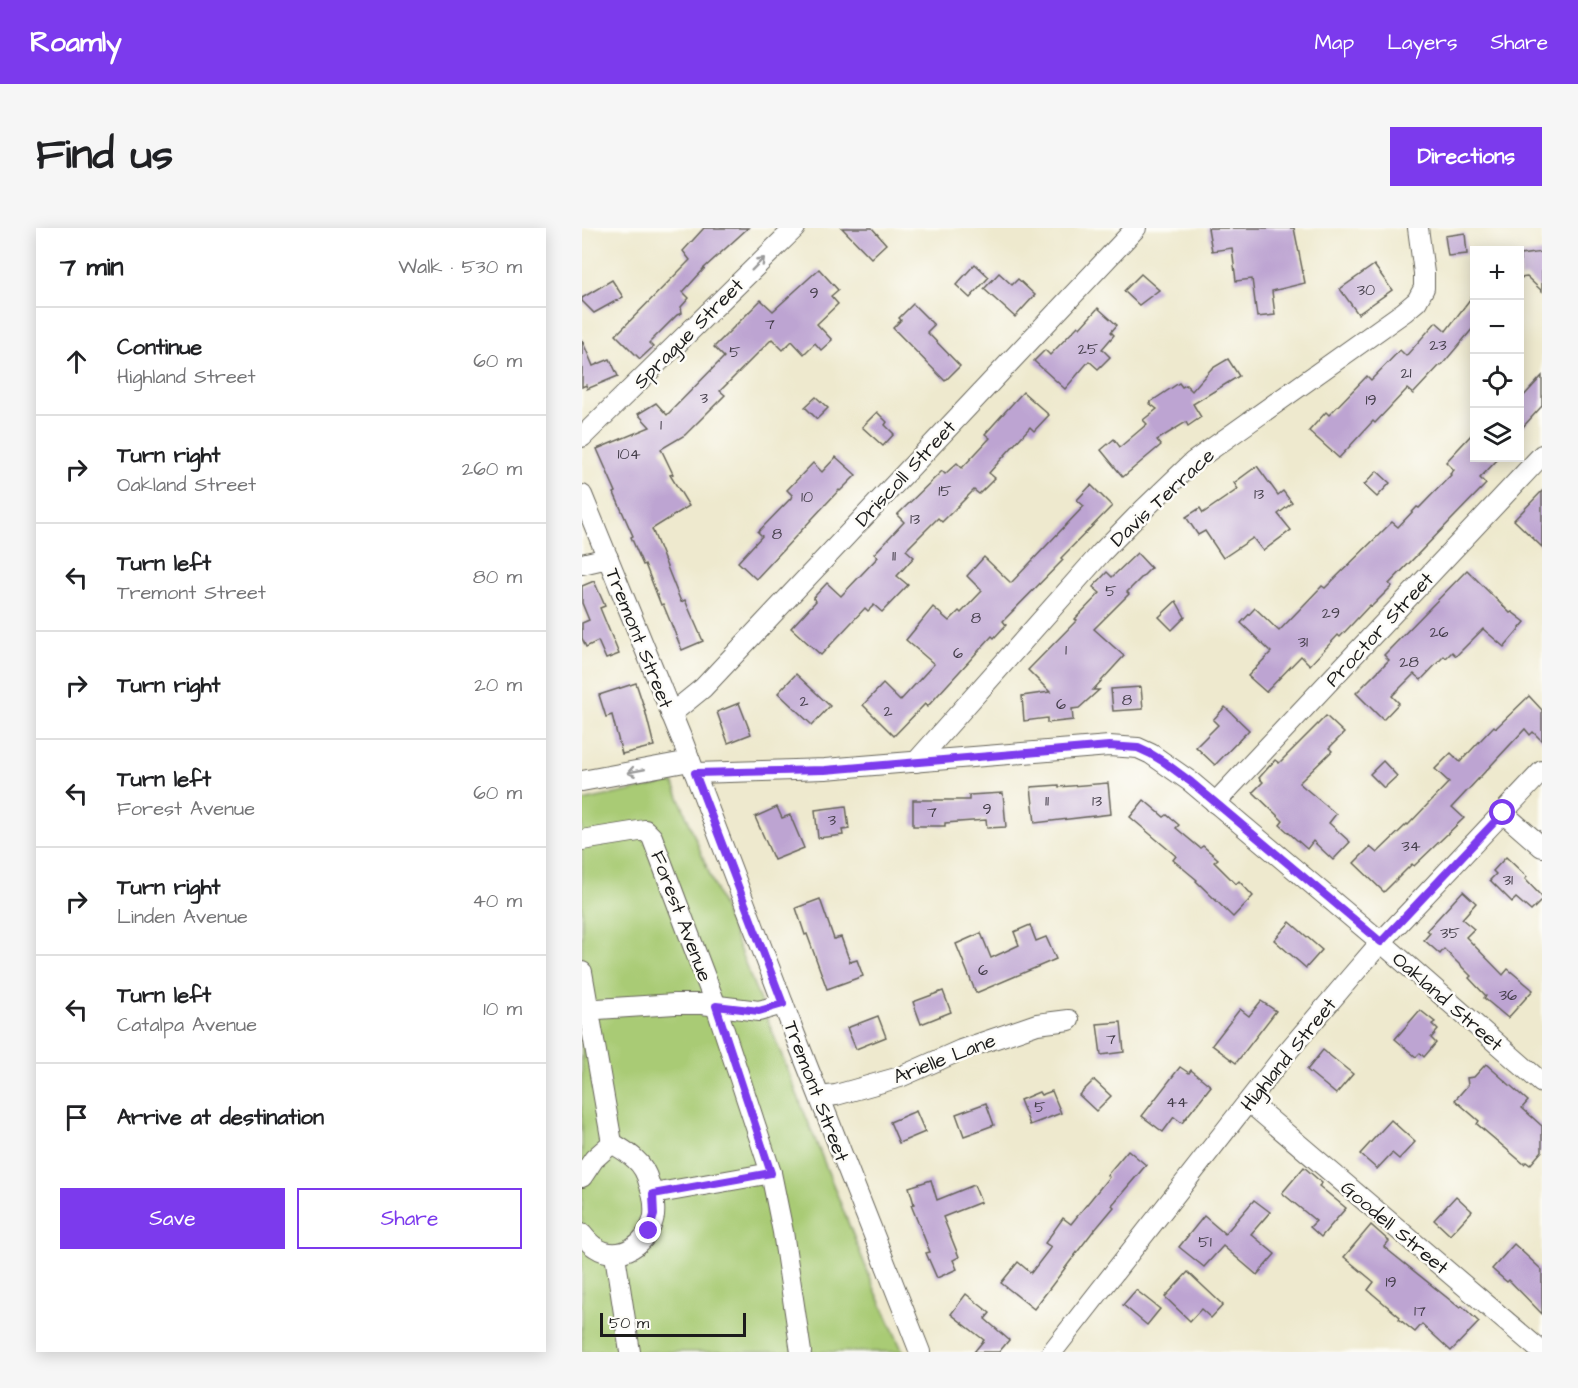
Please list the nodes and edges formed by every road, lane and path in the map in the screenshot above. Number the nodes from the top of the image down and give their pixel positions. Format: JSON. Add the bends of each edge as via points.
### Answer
{"nodes":[{"id":1,"x":795,"y":228,"type":"edge"},
{"id":2,"x":1136,"y":228,"type":"edge"},
{"id":3,"x":1418,"y":228,"type":"edge"},
{"id":4,"x":582,"y":438,"type":"edge"},
{"id":5,"x":1542,"y":455,"type":"edge"},
{"id":6,"x":582,"y":495,"type":"edge"},
{"id":7,"x":608,"y":558,"type":"junction"},
{"id":8,"x":582,"y":564,"type":"edge"},
{"id":9,"x":671,"y":714,"type":"junction"},
{"id":10,"x":916,"y":762,"type":"junction"},
{"id":11,"x":692,"y":767,"type":"junction"},
{"id":12,"x":1542,"y":771,"type":"edge"},
{"id":13,"x":582,"y":781,"type":"edge"},
{"id":14,"x":1215,"y":803,"type":"junction"},
{"id":15,"x":1503,"y":813,"type":"junction"},
{"id":16,"x":582,"y":840,"type":"edge"},
{"id":17,"x":1542,"y":847,"type":"edge"},
{"id":18,"x":1381,"y":942,"type":"junction"},
{"id":19,"x":582,"y":972,"type":"edge"},
{"id":20,"x":783,"y":1004,"type":"junction"},
{"id":21,"x":716,"y":1006,"type":"junction"},
{"id":22,"x":586,"y":1010,"type":"edge"},
{"id":23,"x":1069,"y":1020,"type":"dead end"},
{"id":24,"x":1542,"y":1083,"type":"edge"},
{"id":25,"x":820,"y":1097,"type":"junction"},
{"id":26,"x":1249,"y":1102,"type":"junction"},
{"id":27,"x":612,"y":1143,"type":"junction"},
{"id":28,"x":771,"y":1173,"type":"junction"},
{"id":29,"x":582,"y":1177,"type":"edge"},
{"id":30,"x":653,"y":1194,"type":"junction"},
{"id":31,"x":582,"y":1234,"type":"edge"},
{"id":32,"x":615,"y":1255,"type":"junction"},
{"id":33,"x":630,"y":1352,"type":"edge"},
{"id":34,"x":801,"y":1352,"type":"edge"},
{"id":35,"x":920,"y":1352,"type":"edge"},
{"id":36,"x":1052,"y":1352,"type":"edge"},
{"id":37,"x":1542,"y":1352,"type":"edge"}],
"edges":[{"from":4,"to":1,"type":"street","name":"Sprague Street","one_way":true},
{"from":2,"to":9,"type":"street","name":"Driscoll Street","via":[[703,688]]},
{"from":3,"to":10,"type":"street","name":"Davis Terrace","via":[[1424,288],[1417,301],[1193,462],[1101,553]]},
{"from":5,"to":14,"type":"street","name":"Proctor Street"},
{"from":6,"to":7,"type":"street","name":"Tremont Street"},
{"from":7,"to":8,"type":"street"},
{"from":7,"to":9,"type":"street","name":"Tremont Street"},
{"from":9,"to":11,"type":"street","name":"Tremont Street"},
{"from":10,"to":11,"type":"street","name":"Oakland Street","via":[[825,770]]},
{"from":10,"to":14,"type":"street","name":"Oakland Street","via":[[1109,746],[1138,748],[1164,762]]},
{"from":11,"to":13,"type":"street","name":"Oakland Street","one_way":true},
{"from":11,"to":20,"type":"street","name":"Tremont Street"},
{"from":12,"to":15,"type":"street","name":"Highland Street"},
{"from":14,"to":18,"type":"street","name":"Oakland Street"},
{"from":15,"to":17,"type":"street"},
{"from":15,"to":18,"type":"street","name":"Highland Street"},
{"from":16,"to":21,"type":"street","name":"Forest Avenue","via":[[645,830],[652,837]]},
{"from":18,"to":24,"type":"street","name":"Oakland Street"},
{"from":18,"to":26,"type":"street","name":"Highland Street"},
{"from":19,"to":22,"type":"street"},
{"from":20,"to":21,"type":"street","via":[[759,1011]]},
{"from":20,"to":25,"type":"street","name":"Tremont Street"},
{"from":21,"to":22,"type":"street","via":[[675,1004]]},
{"from":21,"to":28,"type":"street","name":"Forest Avenue"},
{"from":22,"to":27,"type":"street"},
{"from":23,"to":25,"type":"street","name":"Arielle Lane","via":[[1037,1024],[961,1050],[900,1077]]},
{"from":25,"to":35,"type":"street","name":"Tremont Street"},
{"from":26,"to":36,"type":"street","name":"Highland Street"},
{"from":26,"to":37,"type":"street","name":"Goodell Street"},
{"from":27,"to":29,"type":"street"},
{"from":27,"to":30,"type":"street","via":[[636,1160]]},
{"from":28,"to":30,"type":"street"},
{"from":28,"to":34,"type":"street","name":"Forest Avenue"},
{"from":30,"to":32,"type":"street","via":[[654,1215],[649,1231],[642,1241]]},
{"from":31,"to":32,"type":"street","via":[[597,1249]]},
{"from":32,"to":33,"type":"street"}]}
